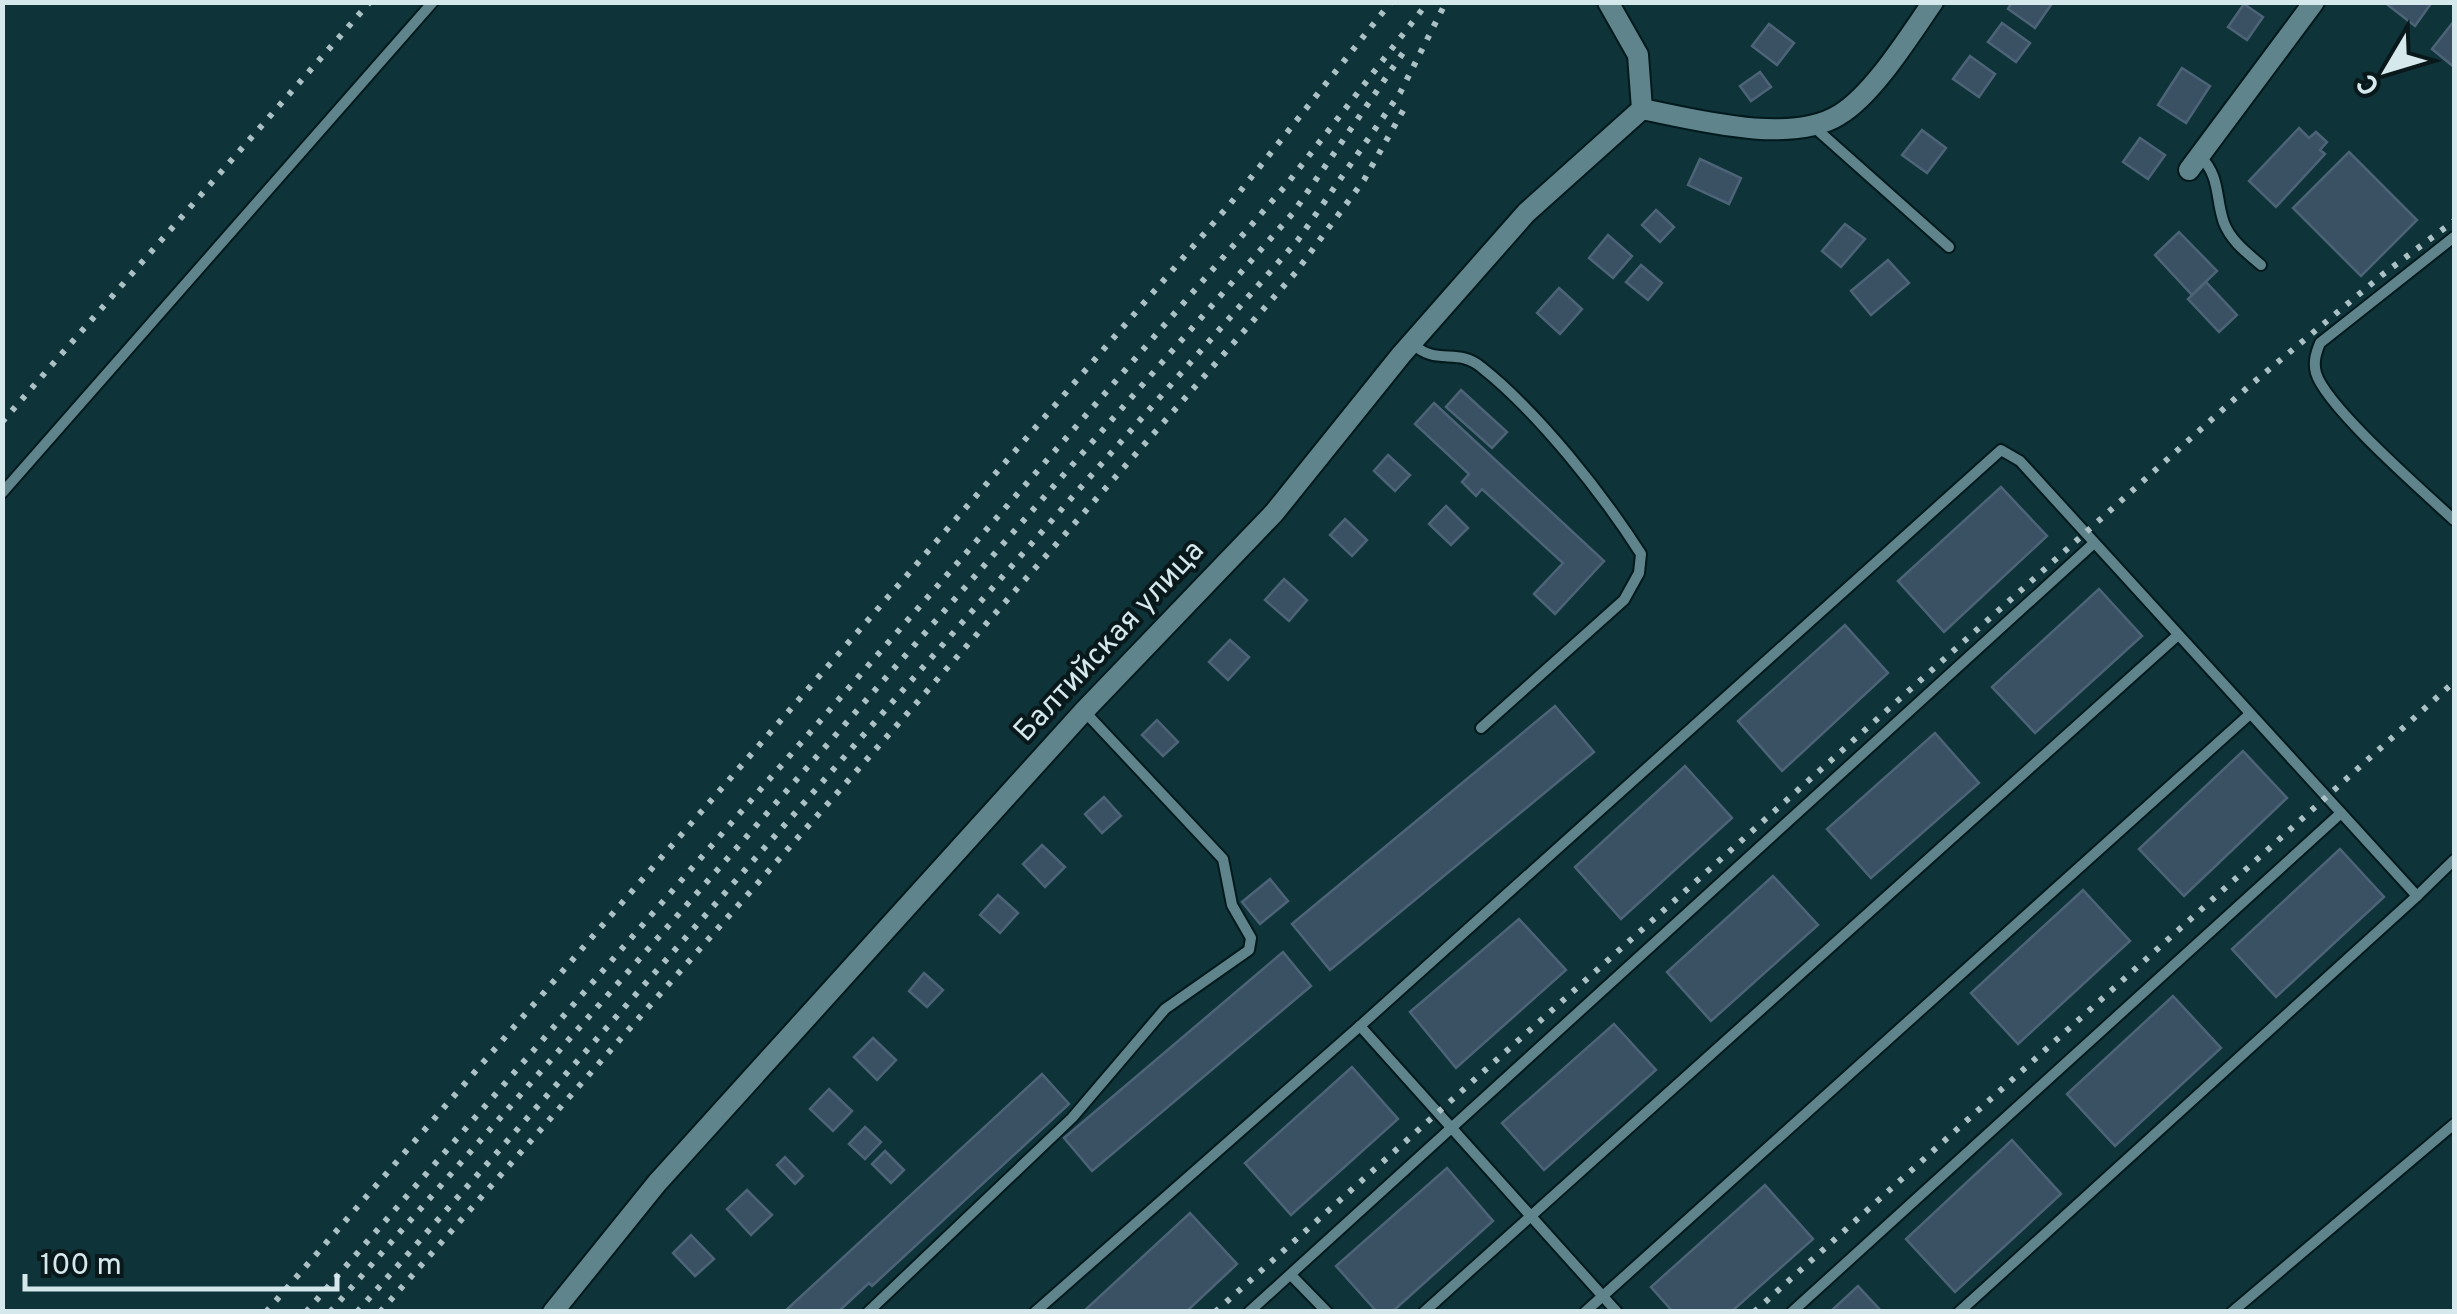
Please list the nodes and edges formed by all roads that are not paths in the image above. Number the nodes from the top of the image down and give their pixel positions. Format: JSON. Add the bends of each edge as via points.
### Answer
{"nodes":[{"id":1,"x":434,"y":2,"type":"edge"},
{"id":2,"x":1608,"y":2,"type":"edge"},
{"id":3,"x":1933,"y":2,"type":"edge"},
{"id":4,"x":2314,"y":2,"type":"edge"},
{"id":5,"x":1642,"y":109,"type":"junction"},
{"id":6,"x":1813,"y":126,"type":"junction"},
{"id":7,"x":2195,"y":163,"type":"joint"},
{"id":8,"x":2454,"y":237,"type":"edge"},
{"id":9,"x":1949,"y":246,"type":"dead end"},
{"id":10,"x":2261,"y":266,"type":"dead end"},
{"id":11,"x":1412,"y":343,"type":"junction"},
{"id":12,"x":2,"y":493,"type":"edge"},
{"id":13,"x":2454,"y":520,"type":"edge"},
{"id":14,"x":2094,"y":543,"type":"junction"},
{"id":15,"x":2178,"y":635,"type":"junction"},
{"id":16,"x":1084,"y":711,"type":"junction"},
{"id":17,"x":2250,"y":714,"type":"junction"},
{"id":18,"x":1481,"y":728,"type":"dead end"},
{"id":19,"x":2341,"y":813,"type":"junction"},
{"id":20,"x":2454,"y":860,"type":"edge"},
{"id":21,"x":2417,"y":896,"type":"junction"},
{"id":22,"x":1360,"y":1026,"type":"junction"},
{"id":23,"x":2454,"y":1124,"type":"edge"},
{"id":24,"x":1454,"y":1129,"type":"junction"},
{"id":25,"x":1531,"y":1216,"type":"junction"},
{"id":26,"x":1291,"y":1274,"type":"junction"},
{"id":27,"x":1602,"y":1296,"type":"junction"},
{"id":28,"x":1049,"y":1307,"type":"edge"},
{"id":29,"x":553,"y":1312,"type":"edge"},
{"id":30,"x":868,"y":1312,"type":"edge"},
{"id":31,"x":1034,"y":1312,"type":"edge"},
{"id":32,"x":1250,"y":1312,"type":"edge"},
{"id":33,"x":1327,"y":1312,"type":"edge"},
{"id":34,"x":1424,"y":1312,"type":"edge"},
{"id":35,"x":1585,"y":1312,"type":"edge"},
{"id":36,"x":1617,"y":1312,"type":"edge"},
{"id":37,"x":1792,"y":1312,"type":"edge"},
{"id":38,"x":1959,"y":1312,"type":"edge"},
{"id":39,"x":2232,"y":1312,"type":"edge"}],
"edges":[{"from":1,"to":12,"type":"lane"},
{"from":2,"to":5,"type":"street","via":[[1638,55]]},
{"from":3,"to":6,"type":"street","via":[[1860,98]]},
{"from":4,"to":7,"type":"street"},
{"from":5,"to":6,"type":"street","via":[[1784,131]]},
{"from":5,"to":11,"type":"street","name":"Балтийская улица","via":[[1526,212]]},
{"from":6,"to":9,"type":"lane"},
{"from":7,"to":10,"type":"lane","via":[[2217,180],[2224,223]]},
{"from":8,"to":13,"type":"lane","via":[[2320,343],[2314,359],[2317,377],[2375,448]]},
{"from":11,"to":16,"type":"street","name":"Балтийская улица","via":[[1274,512]]},
{"from":11,"to":18,"type":"lane","via":[[1431,358],[1466,357],[1494,378],[1590,482],[1641,554],[1624,600]]},
{"from":14,"to":15,"type":"lane"},
{"from":14,"to":22,"type":"lane","via":[[2020,461],[2000,450]]},
{"from":14,"to":24,"type":"lane"},
{"from":15,"to":17,"type":"lane"},
{"from":15,"to":25,"type":"lane"},
{"from":16,"to":29,"type":"street","name":"Балтийская улица","via":[[658,1184]]},
{"from":16,"to":30,"type":"lane","via":[[1223,859],[1232,905],[1251,938],[1249,950],[1164,1008],[1072,1118]]},
{"from":17,"to":19,"type":"lane"},
{"from":17,"to":27,"type":"lane"},
{"from":19,"to":21,"type":"lane"},
{"from":19,"to":37,"type":"lane"},
{"from":20,"to":21,"type":"lane"},
{"from":21,"to":38,"type":"lane"},
{"from":22,"to":24,"type":"lane"},
{"from":22,"to":28,"type":"lane"},
{"from":23,"to":39,"type":"lane"},
{"from":24,"to":25,"type":"lane"},
{"from":24,"to":26,"type":"lane"},
{"from":25,"to":27,"type":"lane"},
{"from":25,"to":34,"type":"lane"},
{"from":26,"to":32,"type":"lane"},
{"from":26,"to":33,"type":"lane"},
{"from":27,"to":35,"type":"lane"},
{"from":27,"to":36,"type":"lane"},
{"from":28,"to":31,"type":"lane"}]}
